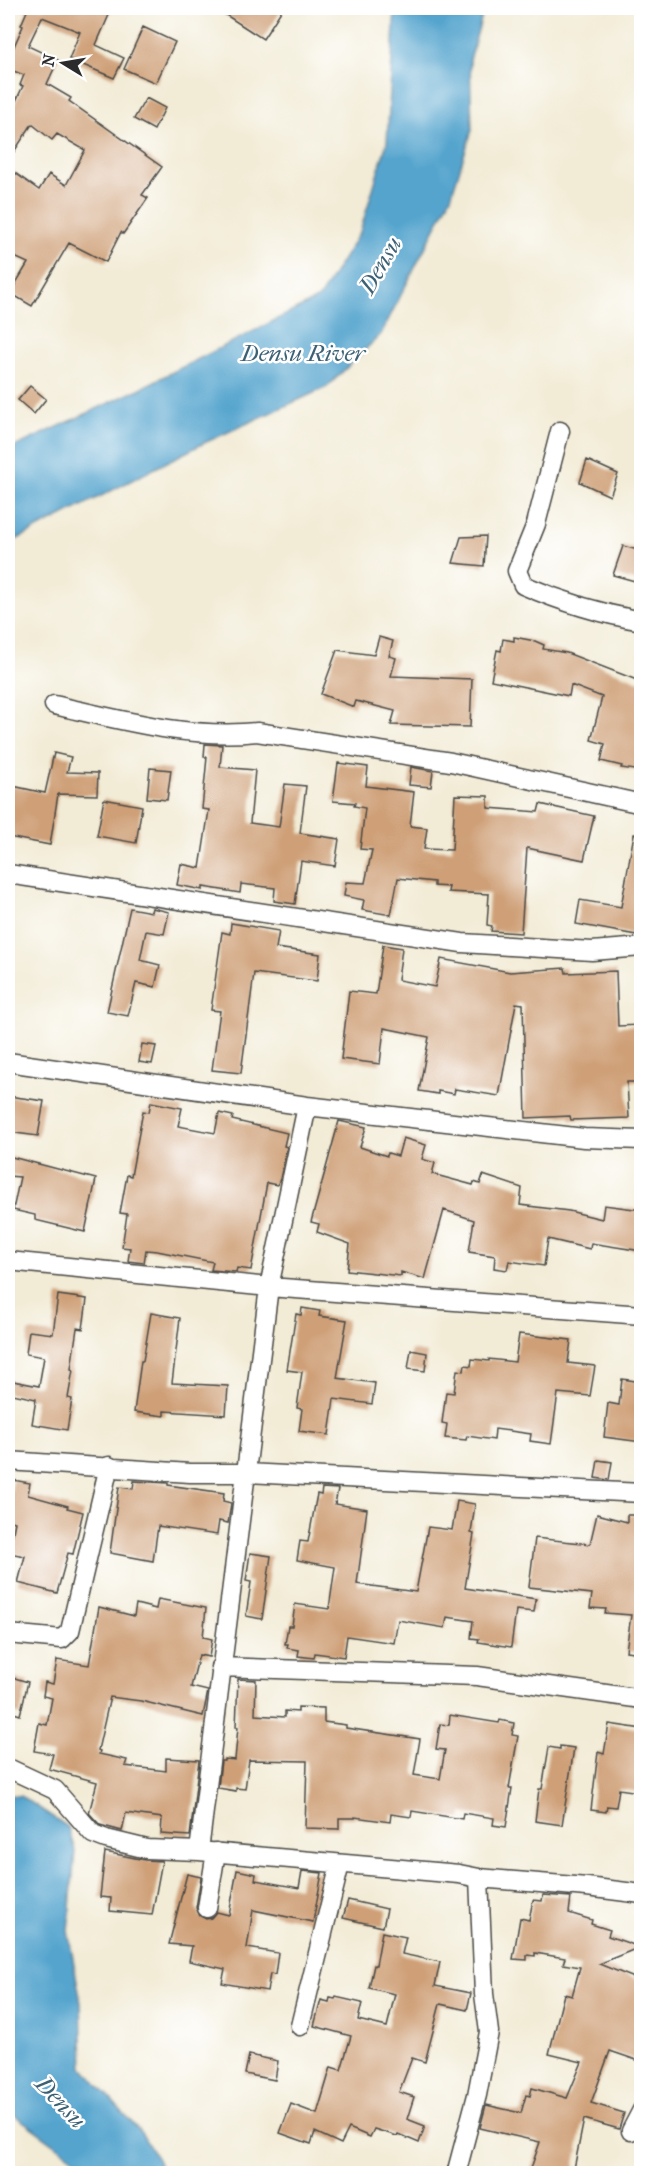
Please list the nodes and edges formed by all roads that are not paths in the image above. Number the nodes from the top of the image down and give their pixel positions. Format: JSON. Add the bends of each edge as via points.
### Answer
{"nodes":[{"id":1,"x":560,"y":431,"type":"dead end"},
{"id":2,"x":642,"y":621,"type":"edge"},
{"id":3,"x":54,"y":705,"type":"dead end"},
{"id":4,"x":642,"y":804,"type":"edge"},
{"id":5,"x":8,"y":874,"type":"edge"},
{"id":6,"x":642,"y":947,"type":"edge"},
{"id":7,"x":8,"y":1062,"type":"edge"},
{"id":8,"x":307,"y":1106,"type":"junction"},
{"id":9,"x":642,"y":1140,"type":"edge"},
{"id":10,"x":8,"y":1261,"type":"edge"},
{"id":11,"x":269,"y":1287,"type":"junction"},
{"id":12,"x":642,"y":1315,"type":"edge"},
{"id":13,"x":8,"y":1461,"type":"edge"},
{"id":14,"x":109,"y":1466,"type":"junction"},
{"id":15,"x":245,"y":1473,"type":"junction"},
{"id":16,"x":642,"y":1493,"type":"edge"},
{"id":17,"x":8,"y":1634,"type":"edge"},
{"id":18,"x":220,"y":1667,"type":"junction"},
{"id":19,"x":642,"y":1699,"type":"edge"},
{"id":20,"x":8,"y":1768,"type":"edge"},
{"id":21,"x":207,"y":1852,"type":"junction"},
{"id":22,"x":340,"y":1864,"type":"junction"},
{"id":23,"x":479,"y":1878,"type":"junction"},
{"id":24,"x":642,"y":1894,"type":"edge"},
{"id":25,"x":207,"y":1908,"type":"dead end"},
{"id":26,"x":300,"y":2026,"type":"dead end"},
{"id":27,"x":642,"y":2110,"type":"edge"},
{"id":28,"x":631,"y":2131,"type":"dead end"},
{"id":29,"x":456,"y":2174,"type":"edge"}],
"edges":[{"from":1,"to":2,"type":"street","via":[[536,524],[518,571],[523,585]]},
{"from":3,"to":4,"type":"street","via":[[171,730],[257,732],[451,762]]},
{"from":5,"to":6,"type":"street","via":[[462,943],[592,951]]},
{"from":7,"to":8,"type":"street"},
{"from":8,"to":9,"type":"street","via":[[584,1138]]},
{"from":8,"to":11,"type":"street"},
{"from":10,"to":11,"type":"street"},
{"from":11,"to":12,"type":"street"},
{"from":11,"to":15,"type":"street"},
{"from":13,"to":14,"type":"street"},
{"from":14,"to":15,"type":"street"},
{"from":14,"to":17,"type":"street","via":[[70,1631],[62,1639]]},
{"from":15,"to":16,"type":"street"},
{"from":15,"to":18,"type":"street"},
{"from":18,"to":19,"type":"street","via":[[477,1676]]},
{"from":18,"to":21,"type":"street"},
{"from":20,"to":21,"type":"street","via":[[55,1790],[93,1834],[147,1849]]},
{"from":21,"to":22,"type":"street"},
{"from":21,"to":25,"type":"street"},
{"from":22,"to":23,"type":"street"},
{"from":22,"to":26,"type":"street"},
{"from":23,"to":24,"type":"street"},
{"from":23,"to":29,"type":"street","via":[[489,2032]]},
{"from":27,"to":28,"type":"street"}]}
